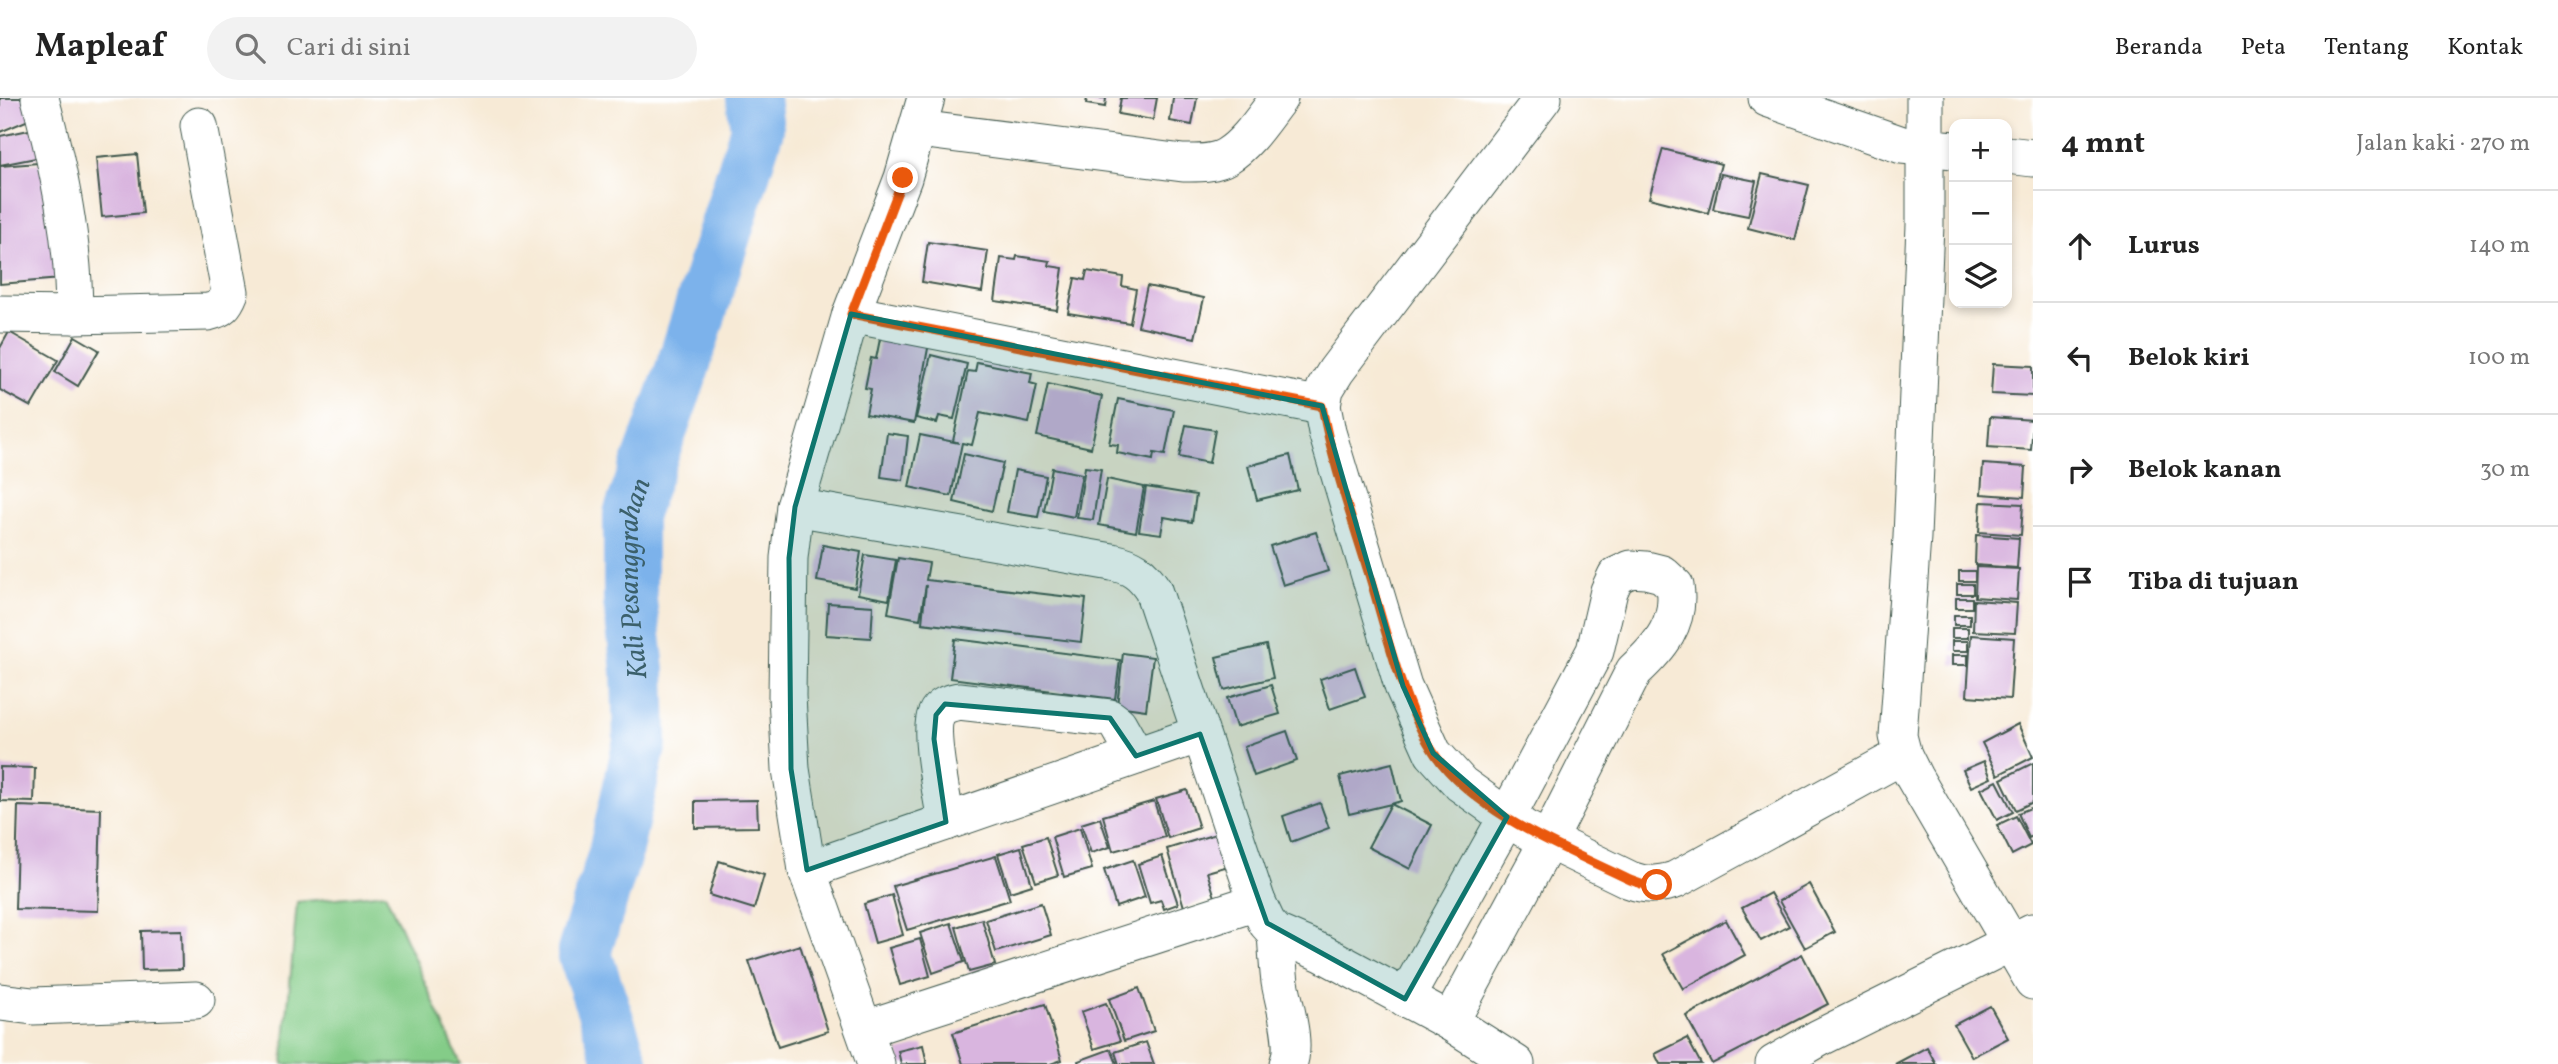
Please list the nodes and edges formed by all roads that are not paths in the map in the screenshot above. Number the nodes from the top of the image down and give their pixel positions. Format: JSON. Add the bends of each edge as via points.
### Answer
{"nodes":[{"id":1,"x":40,"y":98,"type":"edge"},
{"id":2,"x":1279,"y":98,"type":"edge"},
{"id":3,"x":1543,"y":98,"type":"edge"},
{"id":4,"x":1767,"y":98,"type":"edge"},
{"id":5,"x":1925,"y":98,"type":"edge"},
{"id":6,"x":923,"y":114,"type":"edge"},
{"id":7,"x":199,"y":126,"type":"dead end"},
{"id":8,"x":1940,"y":149,"type":"edge"},
{"id":9,"x":2012,"y":156,"type":"edge"},
{"id":10,"x":2033,"y":158,"type":"edge"},
{"id":11,"x":0,"y":314,"type":"edge"},
{"id":12,"x":851,"y":314,"type":"junction"},
{"id":13,"x":74,"y":315,"type":"junction"},
{"id":14,"x":1322,"y":406,"type":"junction"},
{"id":15,"x":795,"y":507,"type":"junction"},
{"id":16,"x":1595,"y":651,"type":"junction"},
{"id":17,"x":1634,"y":671,"type":"junction"},
{"id":18,"x":1200,"y":734,"type":"junction"},
{"id":19,"x":1903,"y":755,"type":"junction"},
{"id":20,"x":1136,"y":756,"type":"junction"},
{"id":21,"x":1507,"y":817,"type":"junction"},
{"id":22,"x":946,"y":822,"type":"junction"},
{"id":23,"x":1548,"y":841,"type":"junction"},
{"id":24,"x":807,"y":870,"type":"junction"},
{"id":25,"x":1257,"y":902,"type":"junction"},
{"id":26,"x":1276,"y":933,"type":"junction"},
{"id":27,"x":2022,"y":937,"type":"edge"},
{"id":28,"x":2033,"y":981,"type":"edge"},
{"id":29,"x":1405,"y":999,"type":"junction"},
{"id":30,"x":195,"y":1000,"type":"dead end"},
{"id":31,"x":0,"y":1002,"type":"edge"},
{"id":32,"x":1450,"y":1023,"type":"junction"},
{"id":33,"x":865,"y":1029,"type":"junction"},
{"id":34,"x":1826,"y":1051,"type":"edge"},
{"id":35,"x":876,"y":1064,"type":"edge"},
{"id":36,"x":1288,"y":1064,"type":"edge"},
{"id":37,"x":1516,"y":1064,"type":"edge"},
{"id":38,"x":1774,"y":1064,"type":"edge"}],
"edges":[{"from":1,"to":13,"type":"street","via":[[72,243]]},
{"from":2,"to":6,"type":"street","via":[[1242,144],[1226,157],[1207,163],[1183,163]]},
{"from":3,"to":14,"type":"street","via":[[1336,371]]},
{"from":4,"to":8,"type":"street","via":[[1902,145]]},
{"from":5,"to":8,"type":"street"},
{"from":6,"to":12,"type":"street"},
{"from":7,"to":13,"type":"street","via":[[230,292],[226,304],[208,312]]},
{"from":8,"to":19,"type":"street","via":[[1898,718]]},
{"from":9,"to":10,"type":"street"},
{"from":11,"to":13,"type":"street"},
{"from":12,"to":14,"type":"street"},
{"from":12,"to":15,"type":"street"},
{"from":14,"to":21,"type":"street","via":[[1342,486],[1413,711],[1447,771]]},
{"from":15,"to":18,"type":"street","via":[[1129,566],[1153,590]]},
{"from":15,"to":24,"type":"street","via":[[789,558],[786,696],[791,769]]},
{"from":16,"to":17,"type":"street"},
{"from":16,"to":17,"type":"street","via":[[1616,576],[1631,569],[1662,574],[1675,586],[1675,615],[1661,644]]},
{"from":16,"to":21,"type":"street"},
{"from":17,"to":23,"type":"street"},
{"from":18,"to":20,"type":"street"},
{"from":18,"to":25,"type":"street"},
{"from":19,"to":23,"type":"street","via":[[1675,880],[1657,885],[1630,880]]},
{"from":19,"to":27,"type":"street"},
{"from":20,"to":22,"type":"street"},
{"from":20,"to":22,"type":"street","via":[[1124,732],[1110,718],[959,701],[945,704],[936,715],[934,739]]},
{"from":21,"to":23,"type":"street"},
{"from":21,"to":29,"type":"street"},
{"from":22,"to":24,"type":"street"},
{"from":23,"to":32,"type":"street"},
{"from":24,"to":33,"type":"street"},
{"from":25,"to":26,"type":"street"},
{"from":25,"to":33,"type":"street"},
{"from":26,"to":29,"type":"street"},
{"from":26,"to":36,"type":"street","via":[[1291,1039]]},
{"from":27,"to":28,"type":"street"},
{"from":27,"to":34,"type":"street"},
{"from":29,"to":32,"type":"street"},
{"from":30,"to":31,"type":"street","via":[[33,1006]]},
{"from":32,"to":37,"type":"street"},
{"from":33,"to":35,"type":"street"},
{"from":34,"to":38,"type":"street"}]}
